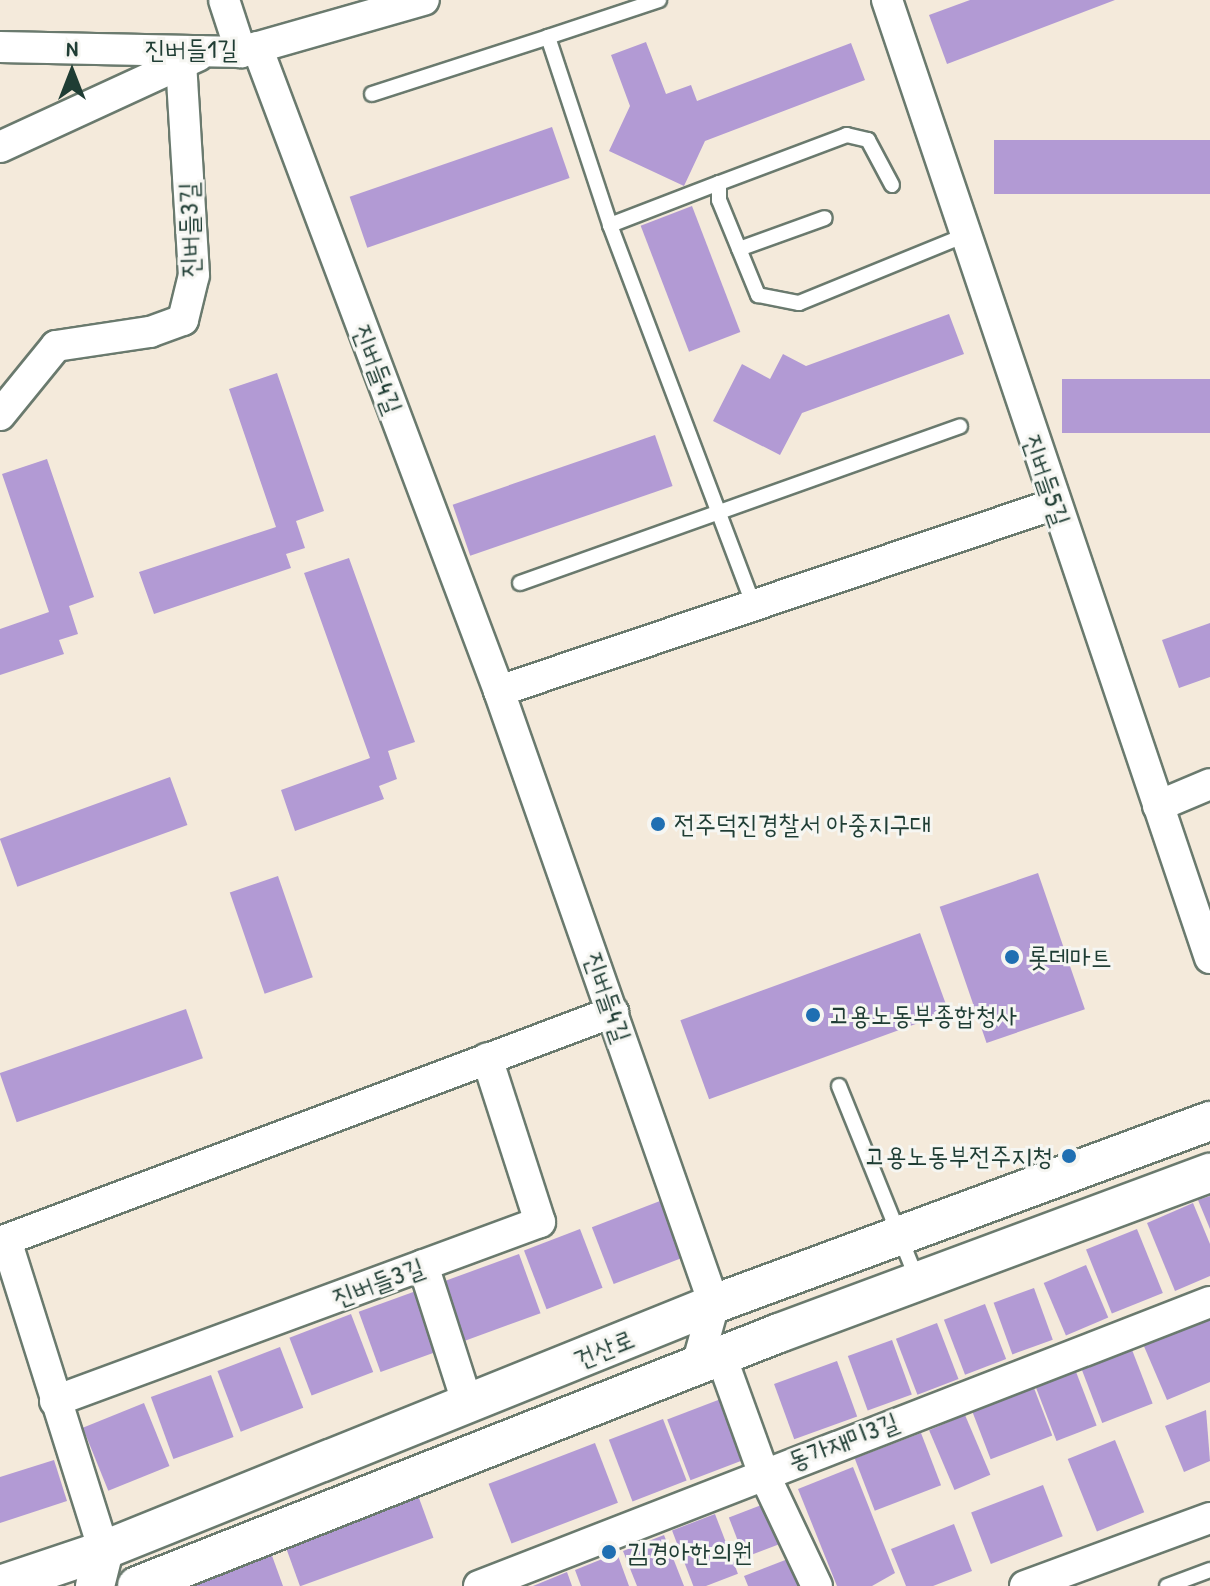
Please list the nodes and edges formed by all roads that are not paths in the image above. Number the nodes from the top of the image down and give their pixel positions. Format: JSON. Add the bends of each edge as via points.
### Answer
{"nodes":[{"id":1,"x":224,"y":0,"type":"edge"},
{"id":2,"x":424,"y":0,"type":"edge"},
{"id":3,"x":659,"y":0,"type":"edge"},
{"id":4,"x":887,"y":0,"type":"edge"},
{"id":5,"x":548,"y":37,"type":"junction"},
{"id":6,"x":0,"y":47,"type":"edge"},
{"id":7,"x":238,"y":49,"type":"junction"},
{"id":8,"x":181,"y":63,"type":"junction"},
{"id":9,"x":372,"y":94,"type":"dead end"},
{"id":10,"x":0,"y":147,"type":"edge"},
{"id":11,"x":719,"y":183,"type":"junction"},
{"id":12,"x":892,"y":185,"type":"dead end"},
{"id":13,"x":825,"y":218,"type":"dead end"},
{"id":14,"x":610,"y":225,"type":"junction"},
{"id":15,"x":963,"y":236,"type":"junction"},
{"id":16,"x":739,"y":249,"type":"junction"},
{"id":17,"x":0,"y":415,"type":"edge"},
{"id":18,"x":960,"y":426,"type":"dead end"},
{"id":19,"x":1055,"y":504,"type":"junction"},
{"id":20,"x":719,"y":513,"type":"junction"},
{"id":21,"x":520,"y":583,"type":"dead end"},
{"id":22,"x":753,"y":603,"type":"junction"},
{"id":23,"x":499,"y":691,"type":"junction"},
{"id":24,"x":1210,"y":784,"type":"edge"},
{"id":25,"x":1158,"y":806,"type":"junction"},
{"id":26,"x":1208,"y":944,"type":"edge"},
{"id":27,"x":613,"y":1012,"type":"junction"},
{"id":28,"x":487,"y":1058,"type":"junction"},
{"id":29,"x":839,"y":1086,"type":"dead end"},
{"id":30,"x":1210,"y":1121,"type":"edge"},
{"id":31,"x":1210,"y":1173,"type":"edge"},
{"id":32,"x":898,"y":1234,"type":"junction"},
{"id":33,"x":3,"y":1241,"type":"edge"},
{"id":34,"x":423,"y":1265,"type":"junction"},
{"id":35,"x":917,"y":1280,"type":"junction"},
{"id":36,"x":1210,"y":1302,"type":"edge"},
{"id":37,"x":714,"y":1304,"type":"junction"},
{"id":38,"x":709,"y":1360,"type":"junction"},
{"id":39,"x":55,"y":1401,"type":"junction"},
{"id":40,"x":468,"y":1405,"type":"junction"},
{"id":41,"x":763,"y":1472,"type":"junction"},
{"id":42,"x":1210,"y":1518,"type":"edge"},
{"id":43,"x":104,"y":1550,"type":"junction"},
{"id":44,"x":1210,"y":1570,"type":"edge"},
{"id":45,"x":0,"y":1585,"type":"edge"},
{"id":46,"x":95,"y":1586,"type":"edge"},
{"id":47,"x":137,"y":1586,"type":"edge"},
{"id":48,"x":479,"y":1586,"type":"edge"},
{"id":49,"x":817,"y":1586,"type":"edge"},
{"id":50,"x":1025,"y":1586,"type":"edge"},
{"id":51,"x":1167,"y":1586,"type":"edge"}],
"edges":[{"from":1,"to":7,"type":"street","name":"진버들4길"},
{"from":2,"to":7,"type":"street","name":"진버들1길"},
{"from":3,"to":5,"type":"lane"},
{"from":4,"to":15,"type":"street","name":"진버들5길"},
{"from":5,"to":9,"type":"lane"},
{"from":5,"to":14,"type":"lane"},
{"from":6,"to":7,"type":"street","name":"진버들1길"},
{"from":7,"to":8,"type":"street"},
{"from":7,"to":23,"type":"street","name":"진버들4길"},
{"from":8,"to":10,"type":"street"},
{"from":8,"to":17,"type":"street","name":"진버들3길","via":[[194,275],[183,320],[150,332],[56,346]]},
{"from":11,"to":12,"type":"lane","via":[[847,135],[868,140]]},
{"from":11,"to":14,"type":"lane"},
{"from":11,"to":16,"type":"lane","via":[[719,200]]},
{"from":13,"to":16,"type":"lane"},
{"from":14,"to":20,"type":"lane"},
{"from":15,"to":16,"type":"lane","via":[[799,303],[758,295]]},
{"from":15,"to":19,"type":"street","name":"진버들5길"},
{"from":18,"to":20,"type":"lane"},
{"from":19,"to":22,"type":"street"},
{"from":19,"to":25,"type":"street","name":"진버들5길"},
{"from":20,"to":21,"type":"lane"},
{"from":20,"to":22,"type":"lane"},
{"from":22,"to":23,"type":"street"},
{"from":23,"to":27,"type":"street","name":"진버들4길"},
{"from":24,"to":25,"type":"street"},
{"from":25,"to":26,"type":"street","name":"진버들5길"},
{"from":27,"to":28,"type":"street"},
{"from":27,"to":37,"type":"street","name":"진버들4길"},
{"from":28,"to":33,"type":"street"},
{"from":28,"to":34,"type":"street","name":"진버들3길","via":[[540,1222]]},
{"from":29,"to":32,"type":"lane"},
{"from":30,"to":32,"type":"street","name":"건산로"},
{"from":31,"to":35,"type":"street","name":"건산로"},
{"from":32,"to":35,"type":"lane"},
{"from":32,"to":37,"type":"street","name":"건산로"},
{"from":33,"to":39,"type":"street"},
{"from":34,"to":39,"type":"street","name":"진버들3길"},
{"from":34,"to":40,"type":"street"},
{"from":35,"to":38,"type":"street","name":"건산로"},
{"from":36,"to":41,"type":"street","name":"동가재미3길"},
{"from":37,"to":38,"type":"street"},
{"from":37,"to":40,"type":"street","name":"건산로"},
{"from":38,"to":41,"type":"street"},
{"from":38,"to":47,"type":"street","name":"건산로"},
{"from":39,"to":43,"type":"street"},
{"from":40,"to":43,"type":"street","name":"건산로"},
{"from":41,"to":48,"type":"street","name":"동가재미3길"},
{"from":41,"to":49,"type":"street"},
{"from":42,"to":50,"type":"street"},
{"from":43,"to":45,"type":"street","name":"건산로"},
{"from":43,"to":46,"type":"street"},
{"from":44,"to":51,"type":"lane"}]}
